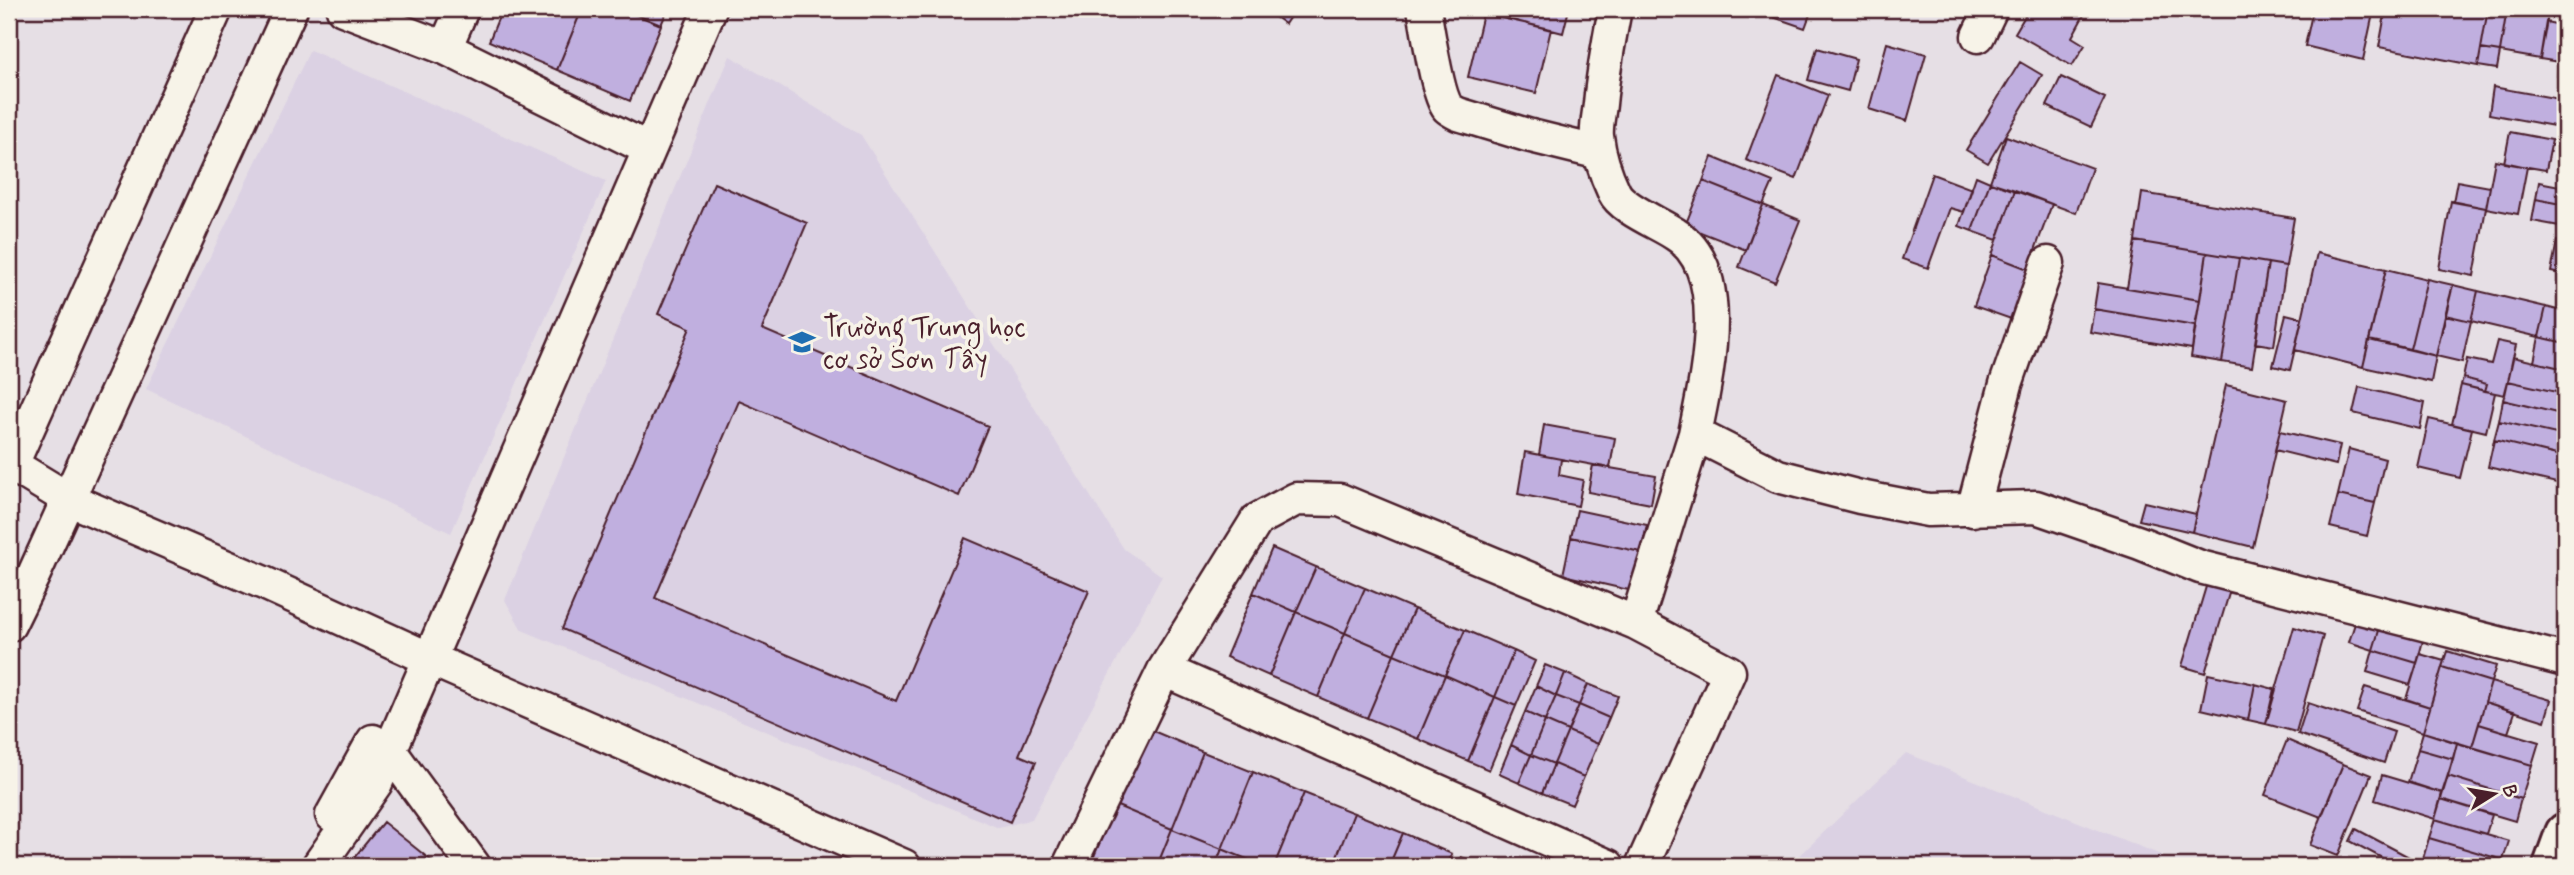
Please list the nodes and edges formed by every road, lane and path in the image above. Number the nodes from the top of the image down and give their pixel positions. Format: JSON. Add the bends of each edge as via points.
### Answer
{"nodes":[{"id":1,"x":216,"y":9,"type":"edge"},
{"id":2,"x":291,"y":9,"type":"edge"},
{"id":3,"x":343,"y":9,"type":"edge"},
{"id":4,"x":462,"y":9,"type":"edge"},
{"id":5,"x":710,"y":9,"type":"edge"},
{"id":6,"x":1424,"y":9,"type":"edge"},
{"id":7,"x":1615,"y":9,"type":"edge"},
{"id":8,"x":445,"y":48,"type":"junction"},
{"id":9,"x":649,"y":149,"type":"junction"},
{"id":10,"x":1600,"y":153,"type":"junction"},
{"id":11,"x":2049,"y":263,"type":"dead end"},
{"id":12,"x":1695,"y":434,"type":"junction"},
{"id":13,"x":10,"y":466,"type":"edge"},
{"id":14,"x":68,"y":499,"type":"junction"},
{"id":15,"x":1973,"y":510,"type":"junction"},
{"id":16,"x":1636,"y":623,"type":"junction"},
{"id":17,"x":9,"y":625,"type":"edge"},
{"id":18,"x":430,"y":659,"type":"junction"},
{"id":19,"x":2565,"y":660,"type":"edge"},
{"id":20,"x":1164,"y":670,"type":"junction"},
{"id":21,"x":390,"y":751,"type":"junction"},
{"id":22,"x":2565,"y":833,"type":"edge"},
{"id":23,"x":298,"y":866,"type":"edge"},
{"id":24,"x":318,"y":866,"type":"edge"},
{"id":25,"x":474,"y":866,"type":"edge"},
{"id":26,"x":904,"y":866,"type":"edge"},
{"id":27,"x":1069,"y":866,"type":"edge"},
{"id":28,"x":1608,"y":866,"type":"edge"},
{"id":29,"x":1642,"y":866,"type":"edge"},
{"id":30,"x":2553,"y":866,"type":"edge"}],
"edges":[{"from":1,"to":13,"type":"street"},
{"from":2,"to":14,"type":"street"},
{"from":3,"to":8,"type":"street"},
{"from":4,"to":8,"type":"street"},
{"from":5,"to":9,"type":"street"},
{"from":6,"to":10,"type":"street","via":[[1449,109]]},
{"from":7,"to":10,"type":"street","via":[[1602,81],[1597,133]]},
{"from":8,"to":9,"type":"street"},
{"from":9,"to":18,"type":"street"},
{"from":10,"to":12,"type":"street","via":[[1615,195],[1685,240],[1697,253],[1708,283],[1709,365]]},
{"from":11,"to":15,"type":"street","via":[[2006,384]]},
{"from":12,"to":15,"type":"street","via":[[1778,476],[1928,510]]},
{"from":12,"to":16,"type":"street"},
{"from":13,"to":14,"type":"street"},
{"from":14,"to":17,"type":"street"},
{"from":14,"to":18,"type":"street"},
{"from":15,"to":19,"type":"street","via":[[2036,507],[2200,567]]},
{"from":16,"to":20,"type":"street","via":[[1340,500],[1296,499],[1256,520]]},
{"from":16,"to":29,"type":"street","via":[[1729,672]]},
{"from":18,"to":21,"type":"street"},
{"from":18,"to":26,"type":"street"},
{"from":20,"to":27,"type":"street"},
{"from":20,"to":28,"type":"street"},
{"from":21,"to":23,"type":"street","via":[[373,741]]},
{"from":21,"to":24,"type":"street","via":[[376,783]]},
{"from":21,"to":25,"type":"street"},
{"from":22,"to":30,"type":"main road"}]}
